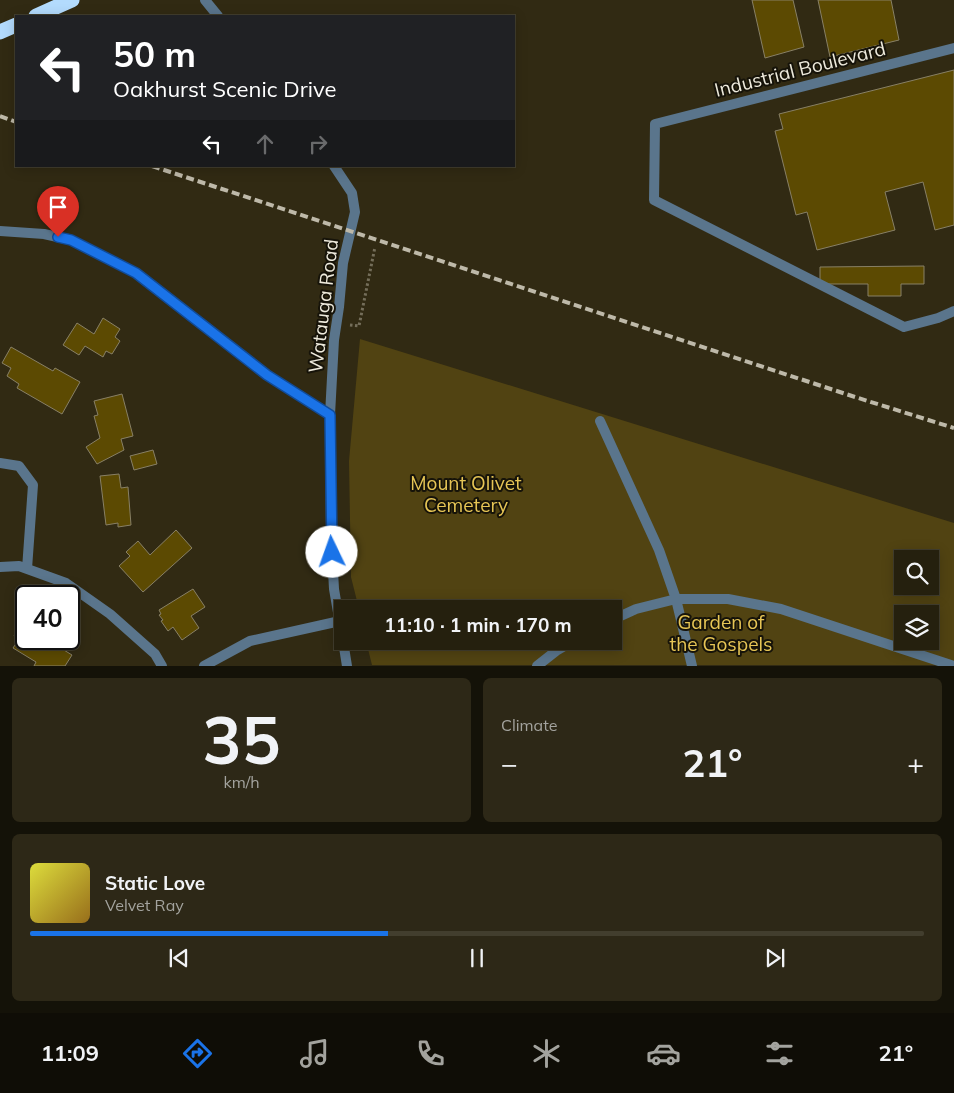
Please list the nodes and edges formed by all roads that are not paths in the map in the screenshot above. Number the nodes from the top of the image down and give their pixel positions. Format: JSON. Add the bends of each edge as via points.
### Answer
{"nodes":[{"id":1,"x":72,"y":0,"type":"edge"},
{"id":2,"x":205,"y":0,"type":"edge"},
{"id":3,"x":38,"y":15,"type":"edge"},
{"id":4,"x":217,"y":15,"type":"edge"},
{"id":5,"x":15,"y":25,"type":"edge"},
{"id":6,"x":0,"y":32,"type":"edge"},
{"id":7,"x":954,"y":48,"type":"edge"},
{"id":8,"x":335,"y":167,"type":"edge"},
{"id":9,"x":0,"y":231,"type":"edge"},
{"id":10,"x":954,"y":311,"type":"edge"},
{"id":11,"x":330,"y":415,"type":"junction"},
{"id":12,"x":600,"y":422,"type":"dead end"},
{"id":13,"x":0,"y":463,"type":"edge"},
{"id":14,"x":0,"y":567,"type":"edge"},
{"id":15,"x":27,"y":569,"type":"junction"},
{"id":16,"x":676,"y":599,"type":"junction"},
{"id":17,"x":336,"y":600,"type":"edge"},
{"id":18,"x":622,"y":615,"type":"edge"},
{"id":19,"x":334,"y":622,"type":"edge"},
{"id":20,"x":344,"y":650,"type":"edge"},
{"id":21,"x":558,"y":650,"type":"edge"},
{"id":22,"x":934,"y":662,"type":"edge"},
{"id":23,"x":162,"y":666,"type":"edge"},
{"id":24,"x":204,"y":666,"type":"edge"},
{"id":25,"x":347,"y":666,"type":"edge"},
{"id":26,"x":537,"y":666,"type":"edge"},
{"id":27,"x":692,"y":666,"type":"edge"},
{"id":28,"x":954,"y":666,"type":"edge"}],
"edges":[{"from":1,"to":3,"type":"highway"},
{"from":2,"to":4,"type":"street"},
{"from":5,"to":6,"type":"highway"},
{"from":7,"to":10,"type":"street","name":"Industrial Boulevard","via":[[655,124],[654,200],[904,327]]},
{"from":8,"to":11,"type":"street","name":"Watauga Road","via":[[352,193],[355,212],[343,263]]},
{"from":9,"to":11,"type":"street","via":[[44,234],[71,240],[136,273],[267,375]]},
{"from":11,"to":17,"type":"street","name":"Watauga Road","via":[[330,534]]},
{"from":12,"to":16,"type":"street","via":[[647,523]]},
{"from":13,"to":15,"type":"street","via":[[19,466],[33,485]]},
{"from":14,"to":15,"type":"street"},
{"from":15,"to":23,"type":"street","via":[[66,583],[110,614],[155,654]]},
{"from":16,"to":18,"type":"street"},
{"from":16,"to":22,"type":"street","via":[[728,599],[782,608]]},
{"from":16,"to":27,"type":"street"},
{"from":19,"to":24,"type":"street","via":[[250,641]]},
{"from":20,"to":25,"type":"street"},
{"from":21,"to":26,"type":"street"},
{"from":22,"to":28,"type":"street"}]}
